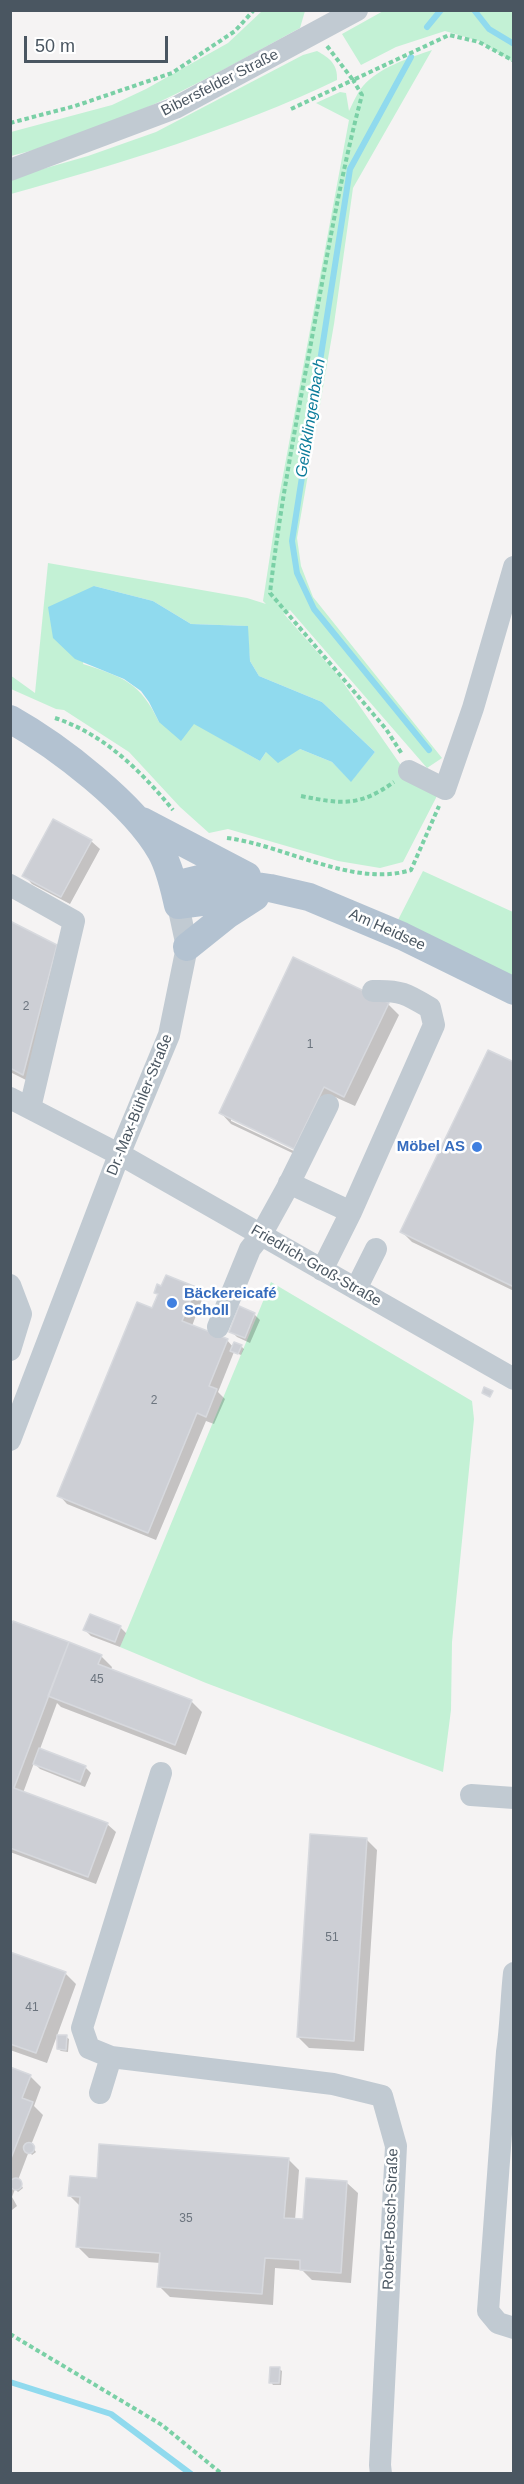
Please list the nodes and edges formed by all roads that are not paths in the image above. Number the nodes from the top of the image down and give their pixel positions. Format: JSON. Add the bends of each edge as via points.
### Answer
{"nodes":[{"id":1,"x":357,"y":10,"type":"edge"},
{"id":2,"x":10,"y":170,"type":"edge"},
{"id":3,"x":513,"y":567,"type":"edge"},
{"id":4,"x":10,"y":718,"type":"edge"},
{"id":5,"x":409,"y":771,"type":"road end"},
{"id":6,"x":135,"y":817,"type":"junction"},
{"id":7,"x":10,"y":885,"type":"edge"},
{"id":8,"x":263,"y":887,"type":"junction"},
{"id":9,"x":176,"y":895,"type":"junction"},
{"id":10,"x":187,"y":947,"type":"junction"},
{"id":11,"x":374,"y":991,"type":"dead end"},
{"id":12,"x":513,"y":991,"type":"edge"},
{"id":13,"x":10,"y":1098,"type":"edge"},
{"id":14,"x":328,"y":1106,"type":"dead end"},
{"id":15,"x":30,"y":1108,"type":"junction"},
{"id":16,"x":119,"y":1155,"type":"junction"},
{"id":17,"x":290,"y":1183,"type":"junction"},
{"id":18,"x":351,"y":1212,"type":"junction"},
{"id":19,"x":261,"y":1235,"type":"junction"},
{"id":20,"x":376,"y":1249,"type":"dead end"},
{"id":21,"x":322,"y":1270,"type":"junction"},
{"id":22,"x":10,"y":1285,"type":"edge"},
{"id":23,"x":356,"y":1289,"type":"junction"},
{"id":24,"x":218,"y":1327,"type":"dead end"},
{"id":25,"x":10,"y":1350,"type":"edge"},
{"id":26,"x":513,"y":1379,"type":"edge"},
{"id":27,"x":10,"y":1440,"type":"edge"},
{"id":28,"x":161,"y":1773,"type":"dead end"},
{"id":29,"x":471,"y":1795,"type":"dead end"},
{"id":30,"x":513,"y":1798,"type":"edge"},
{"id":31,"x":513,"y":1973,"type":"edge"},
{"id":32,"x":111,"y":2057,"type":"junction"},
{"id":33,"x":100,"y":2092,"type":"dead end"},
{"id":34,"x":513,"y":2328,"type":"edge"},
{"id":35,"x":381,"y":2474,"type":"edge"}],
"edges":[{"from":1,"to":2,"type":"street","name":"Bibersfelder Straße","via":[[175,108]]},
{"from":3,"to":5,"type":"street","via":[[473,708],[445,789]]},
{"from":4,"to":6,"type":"main road","name":"Dr.-Max-Bühler-Straße","via":[[79,765]]},
{"from":6,"to":8,"type":"main road"},
{"from":6,"to":9,"type":"main road","name":"Dr.-Max-Bühler-Straße","via":[[161,853]]},
{"from":7,"to":15,"type":"street","via":[[75,921]]},
{"from":8,"to":9,"type":"main road","name":"Am Heidsee","via":[[203,878]]},
{"from":8,"to":10,"type":"main road"},
{"from":8,"to":12,"type":"main road","name":"Am Heidsee","via":[[309,897],[349,913]]},
{"from":9,"to":10,"type":"street","name":"Dr.-Max-Bühler-Straße"},
{"from":10,"to":16,"type":"street","name":"Dr.-Max-Bühler-Straße","via":[[170,1035]]},
{"from":11,"to":18,"type":"street","via":[[397,990],[411,997],[430,1008],[434,1025]]},
{"from":13,"to":15,"type":"street","name":"Friedrich-Groß-Straße"},
{"from":14,"to":17,"type":"street"},
{"from":15,"to":16,"type":"street","name":"Friedrich-Groß-Straße"},
{"from":16,"to":19,"type":"street","name":"Friedrich-Groß-Straße"},
{"from":16,"to":27,"type":"street","name":"Dr.-Max-Bühler-Straße"},
{"from":17,"to":18,"type":"street"},
{"from":17,"to":19,"type":"street"},
{"from":18,"to":21,"type":"street"},
{"from":19,"to":21,"type":"street","name":"Friedrich-Groß-Straße"},
{"from":19,"to":24,"type":"street","via":[[250,1249]]},
{"from":20,"to":23,"type":"street"},
{"from":21,"to":23,"type":"street","name":"Friedrich-Groß-Straße"},
{"from":22,"to":25,"type":"street","via":[[21,1314]]},
{"from":23,"to":26,"type":"street","name":"Friedrich-Groß-Straße"},
{"from":28,"to":32,"type":"street","name":"Robert-Bosch-Straße","via":[[82,2028],[89,2048]]},
{"from":29,"to":30,"type":"street"},
{"from":31,"to":34,"type":"street","via":[[488,2311],[498,2324]]},
{"from":32,"to":33,"type":"street"},
{"from":32,"to":35,"type":"street","name":"Robert-Bosch-Straße","via":[[333,2084],[382,2096],[396,2146]]}]}
